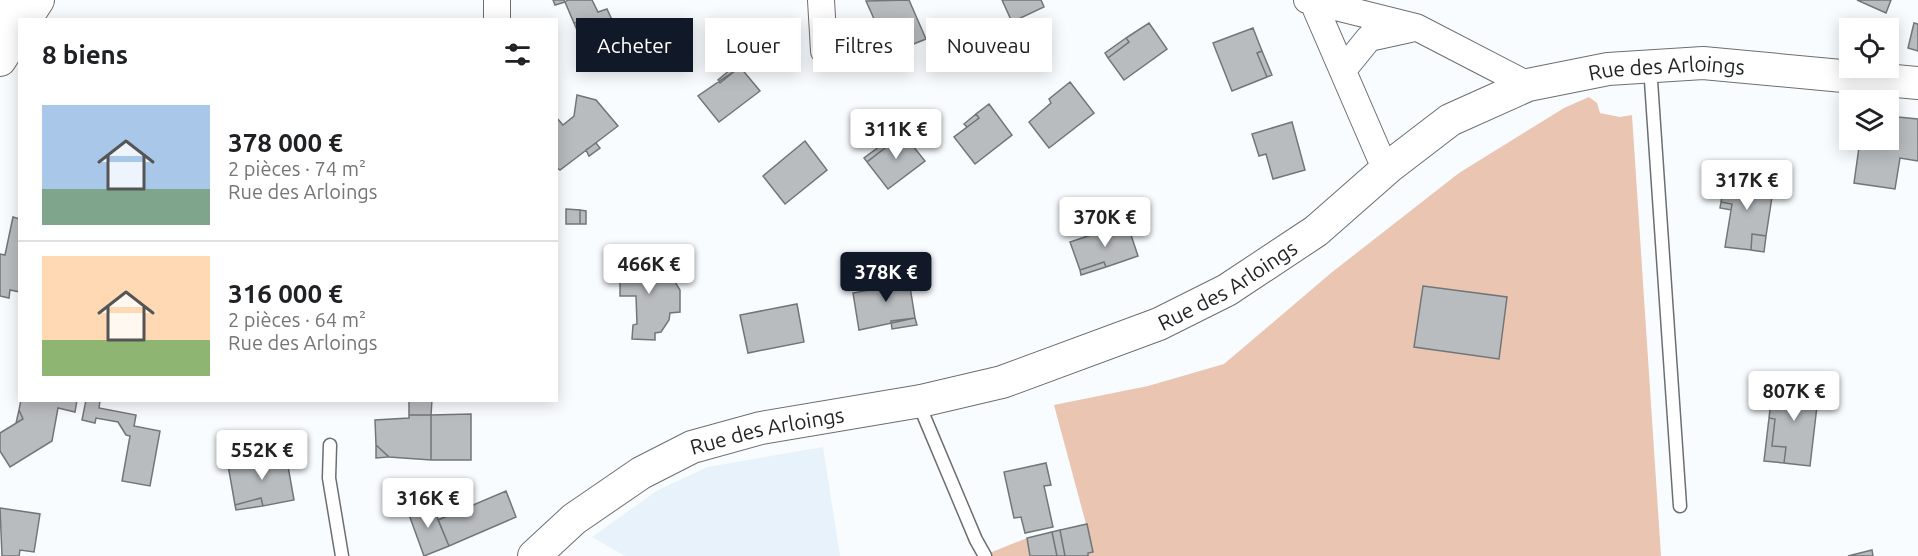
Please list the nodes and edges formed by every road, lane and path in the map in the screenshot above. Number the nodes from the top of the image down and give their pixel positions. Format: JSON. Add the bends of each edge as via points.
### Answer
{"nodes":[{"id":1,"x":10,"y":0,"type":"edge"},
{"id":2,"x":38,"y":0,"type":"edge"},
{"id":3,"x":497,"y":0,"type":"edge"},
{"id":4,"x":820,"y":0,"type":"edge"},
{"id":5,"x":1311,"y":0,"type":"edge"},
{"id":6,"x":26,"y":18,"type":"edge"},
{"id":7,"x":497,"y":18,"type":"edge"},
{"id":8,"x":821,"y":18,"type":"edge"},
{"id":9,"x":0,"y":21,"type":"edge"},
{"id":10,"x":1416,"y":27,"type":"junction"},
{"id":11,"x":18,"y":31,"type":"edge"},
{"id":12,"x":0,"y":60,"type":"edge"},
{"id":13,"x":1650,"y":65,"type":"junction"},
{"id":14,"x":1343,"y":70,"type":"junction"},
{"id":15,"x":1918,"y":83,"type":"edge"},
{"id":16,"x":1528,"y":85,"type":"junction"},
{"id":17,"x":1390,"y":166,"type":"junction"},
{"id":18,"x":921,"y":401,"type":"junction"},
{"id":19,"x":330,"y":445,"type":"dead end"},
{"id":20,"x":1680,"y":506,"type":"dead end"},
{"id":21,"x":342,"y":556,"type":"edge"},
{"id":22,"x":534,"y":556,"type":"edge"},
{"id":23,"x":985,"y":556,"type":"edge"}],
"edges":[{"from":1,"to":9,"type":"street"},
{"from":2,"to":6,"type":"street"},
{"from":3,"to":7,"type":"street"},
{"from":4,"to":8,"type":"street"},
{"from":5,"to":10,"type":"street"},
{"from":5,"to":14,"type":"street"},
{"from":10,"to":14,"type":"street","via":[[1369,38]]},
{"from":10,"to":16,"type":"street"},
{"from":11,"to":12,"type":"street"},
{"from":13,"to":15,"type":"street","name":"Rue des Arloings","via":[[1703,63]]},
{"from":13,"to":16,"type":"street","name":"Rue des Arloings"},
{"from":13,"to":20,"type":"lane"},
{"from":14,"to":17,"type":"street","via":[[1380,157]]},
{"from":16,"to":17,"type":"street","name":"Rue des Arloings","via":[[1450,120]]},
{"from":17,"to":18,"type":"street","name":"Rue des Arloings","via":[[1316,231],[1227,290],[1159,324],[1002,382]]},
{"from":18,"to":22,"type":"street","name":"Rue des Arloings","via":[[761,428],[692,447],[641,472],[574,519]]},
{"from":18,"to":23,"type":"lane","via":[[975,540]]},
{"from":19,"to":21,"type":"lane","via":[[329,478]]}]}
